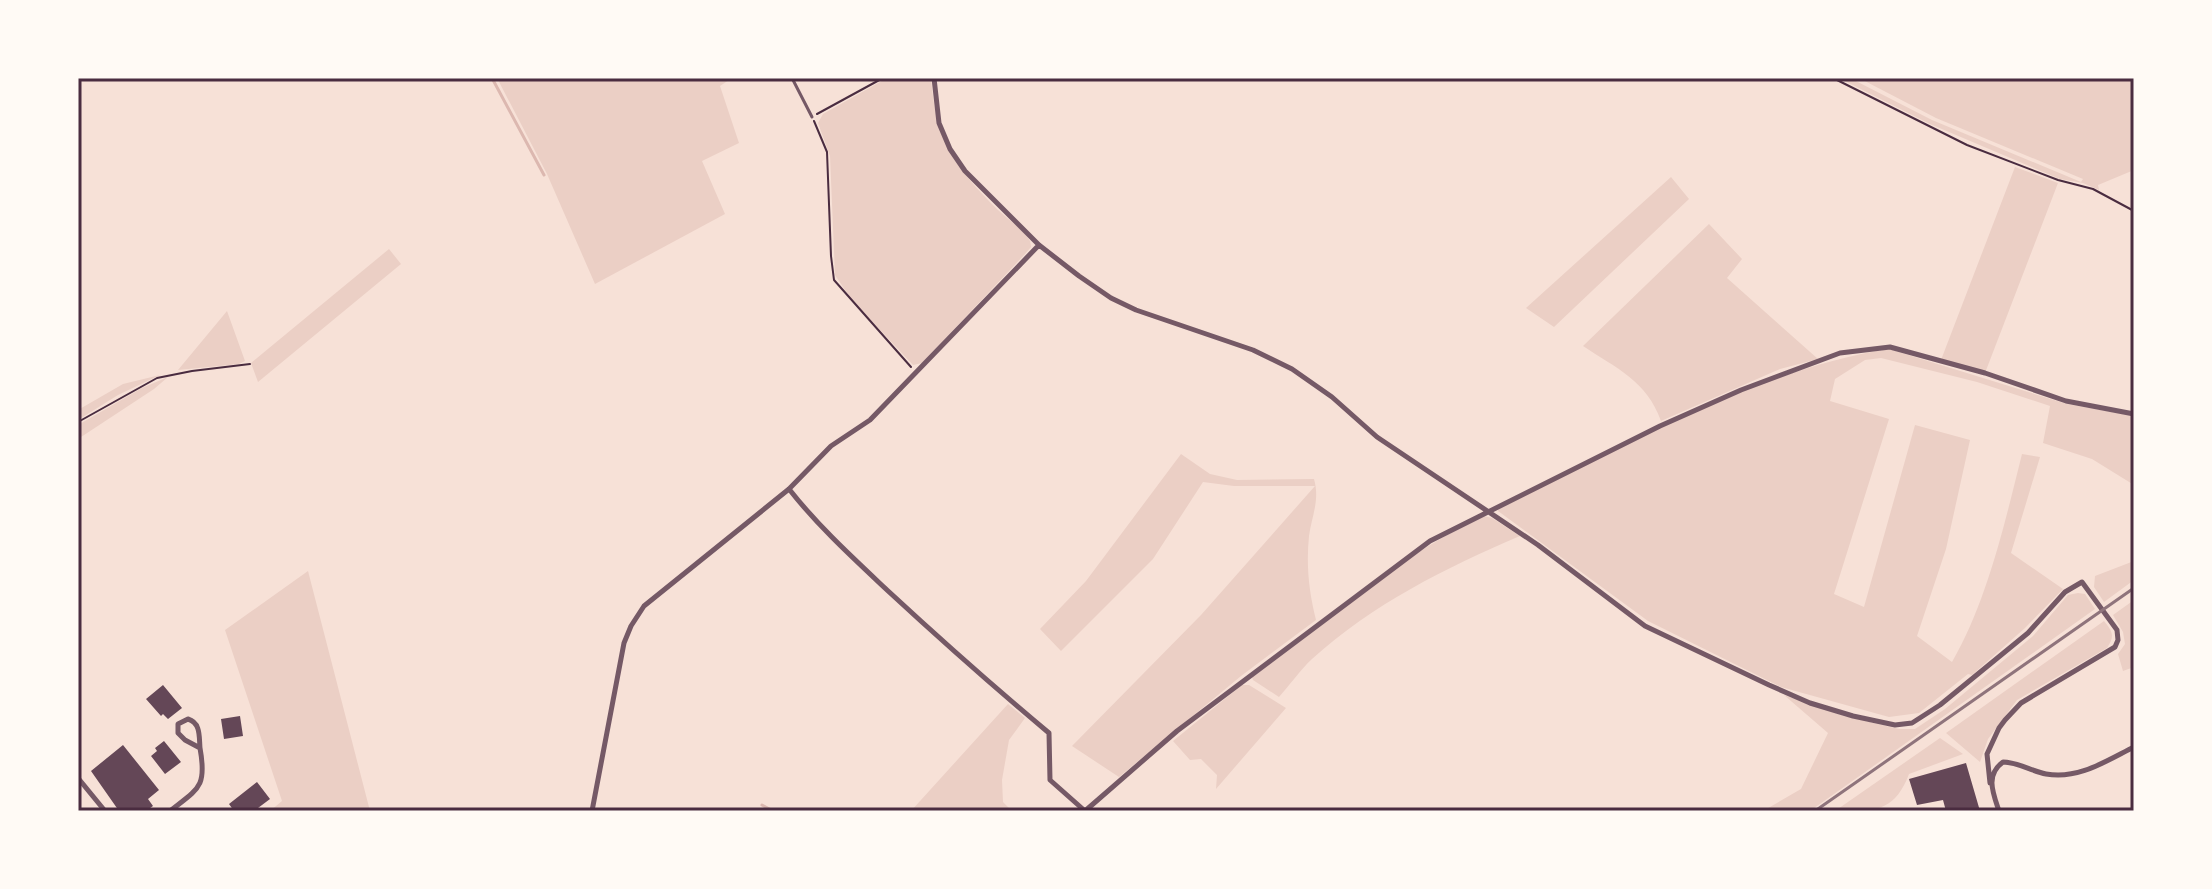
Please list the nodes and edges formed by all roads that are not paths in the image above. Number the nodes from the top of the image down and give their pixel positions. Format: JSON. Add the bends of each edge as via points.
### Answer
{"nodes":[{"id":1,"x":792,"y":78,"type":"edge"},
{"id":2,"x":934,"y":78,"type":"edge"},
{"id":3,"x":812,"y":117,"type":"road end"},
{"id":4,"x":1039,"y":245,"type":"junction"},
{"id":5,"x":2134,"y":414,"type":"edge"},
{"id":6,"x":789,"y":489,"type":"junction"},
{"id":7,"x":1487,"y":511,"type":"junction"},
{"id":8,"x":2134,"y":747,"type":"edge"},
{"id":9,"x":200,"y":748,"type":"junction"},
{"id":10,"x":78,"y":778,"type":"edge"},
{"id":11,"x":1990,"y":783,"type":"junction"},
{"id":12,"x":105,"y":811,"type":"edge"},
{"id":13,"x":170,"y":811,"type":"edge"},
{"id":14,"x":592,"y":811,"type":"edge"},
{"id":15,"x":1999,"y":811,"type":"edge"}],
"edges":[{"from":1,"to":3,"type":"lane"},
{"from":2,"to":4,"type":"street","via":[[939,123],[957,160]]},
{"from":4,"to":6,"type":"street","via":[[870,420],[831,446]]},
{"from":4,"to":7,"type":"street","via":[[1111,298],[1292,369],[1377,437]]},
{"from":5,"to":7,"type":"street","via":[[2066,401],[1890,347],[1840,353],[1660,426]]},
{"from":6,"to":7,"type":"street","via":[[835,541],[1049,733],[1050,780],[1085,811],[1177,731],[1408,555]]},
{"from":6,"to":14,"type":"street","via":[[644,606],[631,626]]},
{"from":7,"to":11,"type":"street","via":[[1645,626],[1810,703],[1895,725],[1918,721],[1940,705],[2082,582],[2117,630],[2118,640],[2110,652],[2021,703],[1999,728],[1987,754]]},
{"from":8,"to":11,"type":"street","via":[[2064,775],[2003,762]]},
{"from":9,"to":9,"type":"street","via":[[178,734],[182,721],[190,719],[196,725]]},
{"from":9,"to":13,"type":"street","via":[[200,785]]},
{"from":10,"to":12,"type":"street"},
{"from":11,"to":15,"type":"street"}]}
